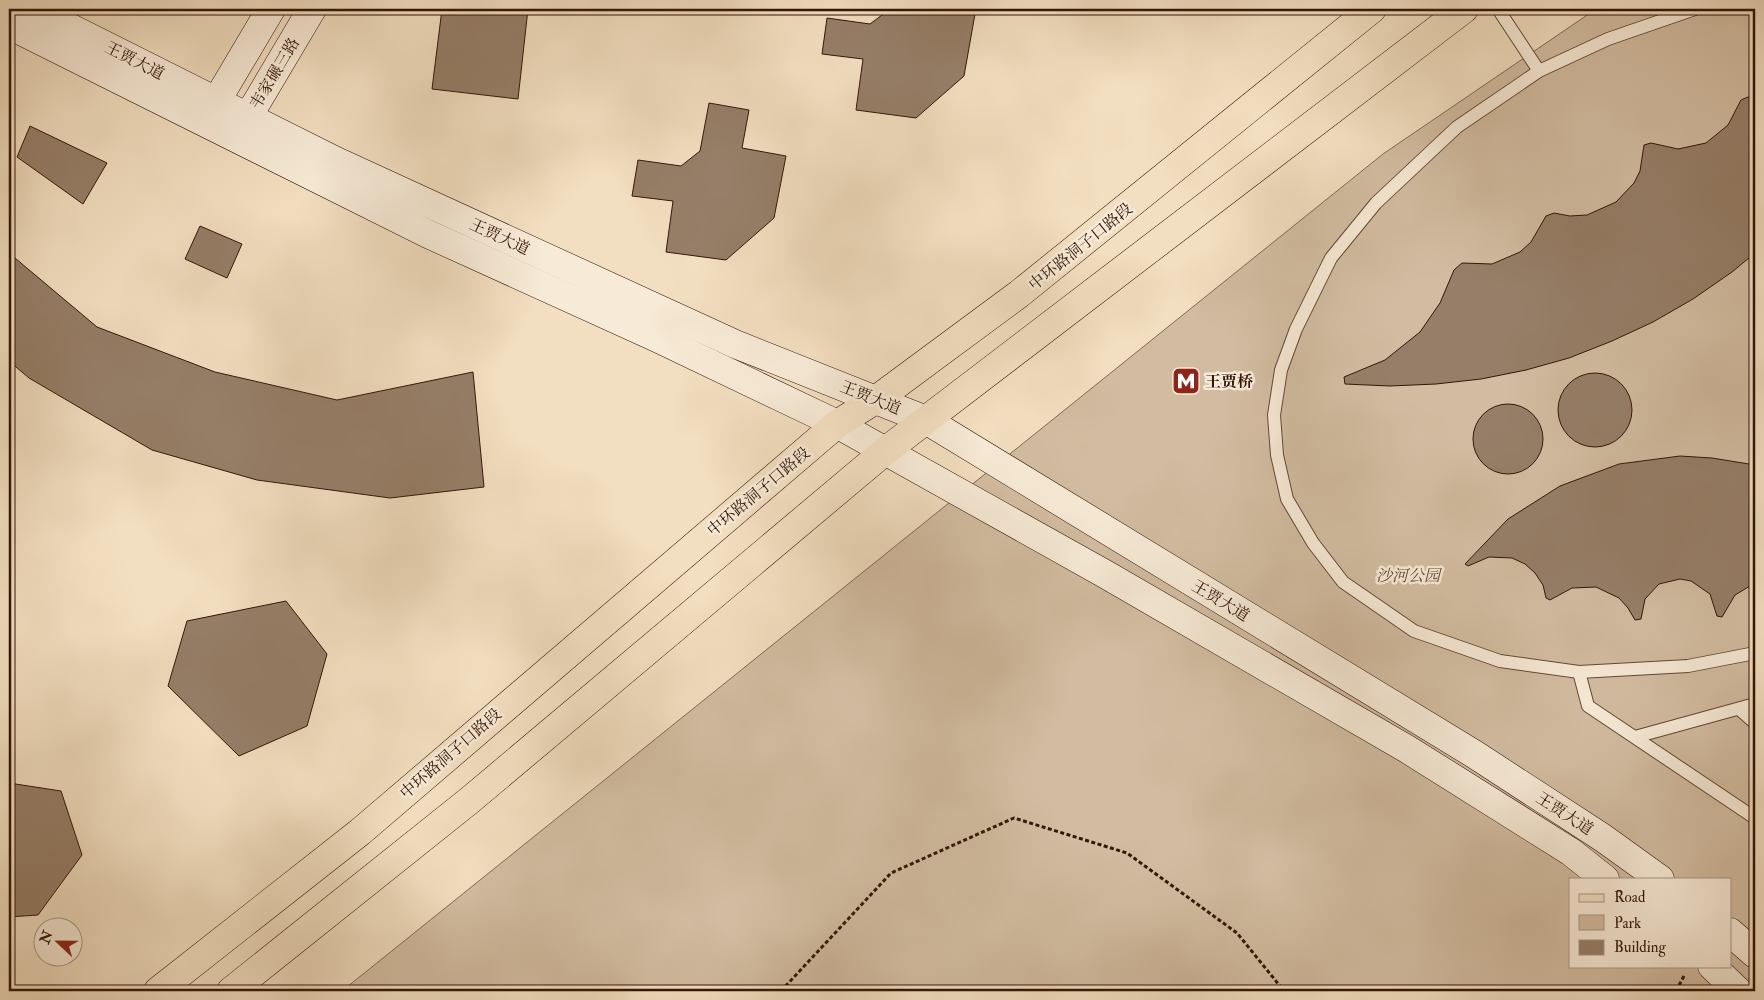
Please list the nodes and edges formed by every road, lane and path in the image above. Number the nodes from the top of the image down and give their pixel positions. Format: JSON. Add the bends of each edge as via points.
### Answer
{"nodes":[{"id":1,"x":33,"y":9,"type":"edge"},
{"id":2,"x":271,"y":9,"type":"edge"},
{"id":3,"x":312,"y":9,"type":"edge"},
{"id":4,"x":1372,"y":9,"type":"edge"},
{"id":5,"x":1464,"y":9,"type":"edge"},
{"id":6,"x":1498,"y":9,"type":"edge"},
{"id":7,"x":1694,"y":9,"type":"edge"},
{"id":8,"x":9,"y":25,"type":"edge"},
{"id":9,"x":1539,"y":71,"type":"junction"},
{"id":10,"x":210,"y":112,"type":"junction"},
{"id":11,"x":242,"y":127,"type":"junction"},
{"id":12,"x":877,"y":399,"type":"junction"},
{"id":13,"x":926,"y":420,"type":"junction"},
{"id":14,"x":837,"y":424,"type":"junction"},
{"id":15,"x":884,"y":452,"type":"junction"},
{"id":16,"x":1755,"y":653,"type":"edge"},
{"id":17,"x":1579,"y":672,"type":"junction"},
{"id":18,"x":1755,"y":704,"type":"edge"},
{"id":19,"x":1739,"y":709,"type":"junction"},
{"id":20,"x":1755,"y":723,"type":"edge"},
{"id":21,"x":1635,"y":737,"type":"junction"},
{"id":22,"x":1755,"y":818,"type":"edge"},
{"id":23,"x":1604,"y":878,"type":"edge"},
{"id":24,"x":1659,"y":878,"type":"edge"},
{"id":25,"x":1732,"y":934,"type":"edge"},
{"id":26,"x":1755,"y":954,"type":"edge"},
{"id":27,"x":1687,"y":968,"type":"edge"},
{"id":28,"x":1714,"y":968,"type":"edge"},
{"id":29,"x":158,"y":991,"type":"edge"},
{"id":30,"x":231,"y":991,"type":"edge"},
{"id":31,"x":781,"y":991,"type":"edge"},
{"id":32,"x":1284,"y":991,"type":"edge"},
{"id":33,"x":1676,"y":991,"type":"edge"},
{"id":34,"x":1738,"y":991,"type":"edge"}],
"edges":[{"from":1,"to":10,"type":"main road","name":"王贾大道"},
{"from":2,"to":10,"type":"main road"},
{"from":3,"to":11,"type":"main road","name":"韦家碾三路"},
{"from":4,"to":12,"type":"main road","name":"中环路洞子口路段","via":[[1019,294]]},
{"from":5,"to":13,"type":"main road"},
{"from":6,"to":9,"type":"lane"},
{"from":7,"to":9,"type":"lane","via":[[1608,38]]},
{"from":8,"to":10,"type":"main road","name":"王贾大道"},
{"from":9,"to":17,"type":"lane","via":[[1458,127],[1376,203],[1331,258],[1296,329],[1281,370],[1274,415],[1277,455],[1287,499],[1313,543],[1343,582],[1414,631],[1500,661]]},
{"from":10,"to":11,"type":"main road","name":"王贾大道"},
{"from":11,"to":12,"type":"main road","name":"王贾大道","via":[[336,161],[735,344]]},
{"from":11,"to":14,"type":"main road","name":"王贾大道","via":[[428,234]]},
{"from":12,"to":13,"type":"main road","name":"王贾大道"},
{"from":12,"to":14,"type":"main road","name":"中环路洞子口路段"},
{"from":13,"to":15,"type":"main road"},
{"from":13,"to":24,"type":"main road","name":"王贾大道","via":[[1474,754]]},
{"from":14,"to":15,"type":"main road","name":"王贾大道"},
{"from":14,"to":29,"type":"main road","name":"中环路洞子口路段","via":[[360,832]]},
{"from":15,"to":23,"type":"main road","name":"王贾大道","via":[[1105,574],[1407,749],[1571,852]]},
{"from":15,"to":30,"type":"main road","via":[[470,800]]},
{"from":16,"to":17,"type":"lane","via":[[1688,666]]},
{"from":17,"to":21,"type":"lane","via":[[1588,706]]},
{"from":18,"to":19,"type":"lane"},
{"from":19,"to":20,"type":"lane"},
{"from":19,"to":21,"type":"lane"},
{"from":21,"to":22,"type":"lane"},
{"from":25,"to":26,"type":"main road"},
{"from":27,"to":33,"type":"path"},
{"from":28,"to":34,"type":"main road"},
{"from":31,"to":32,"type":"path","via":[[891,873],[1014,818],[1127,853],[1237,932]]}]}
